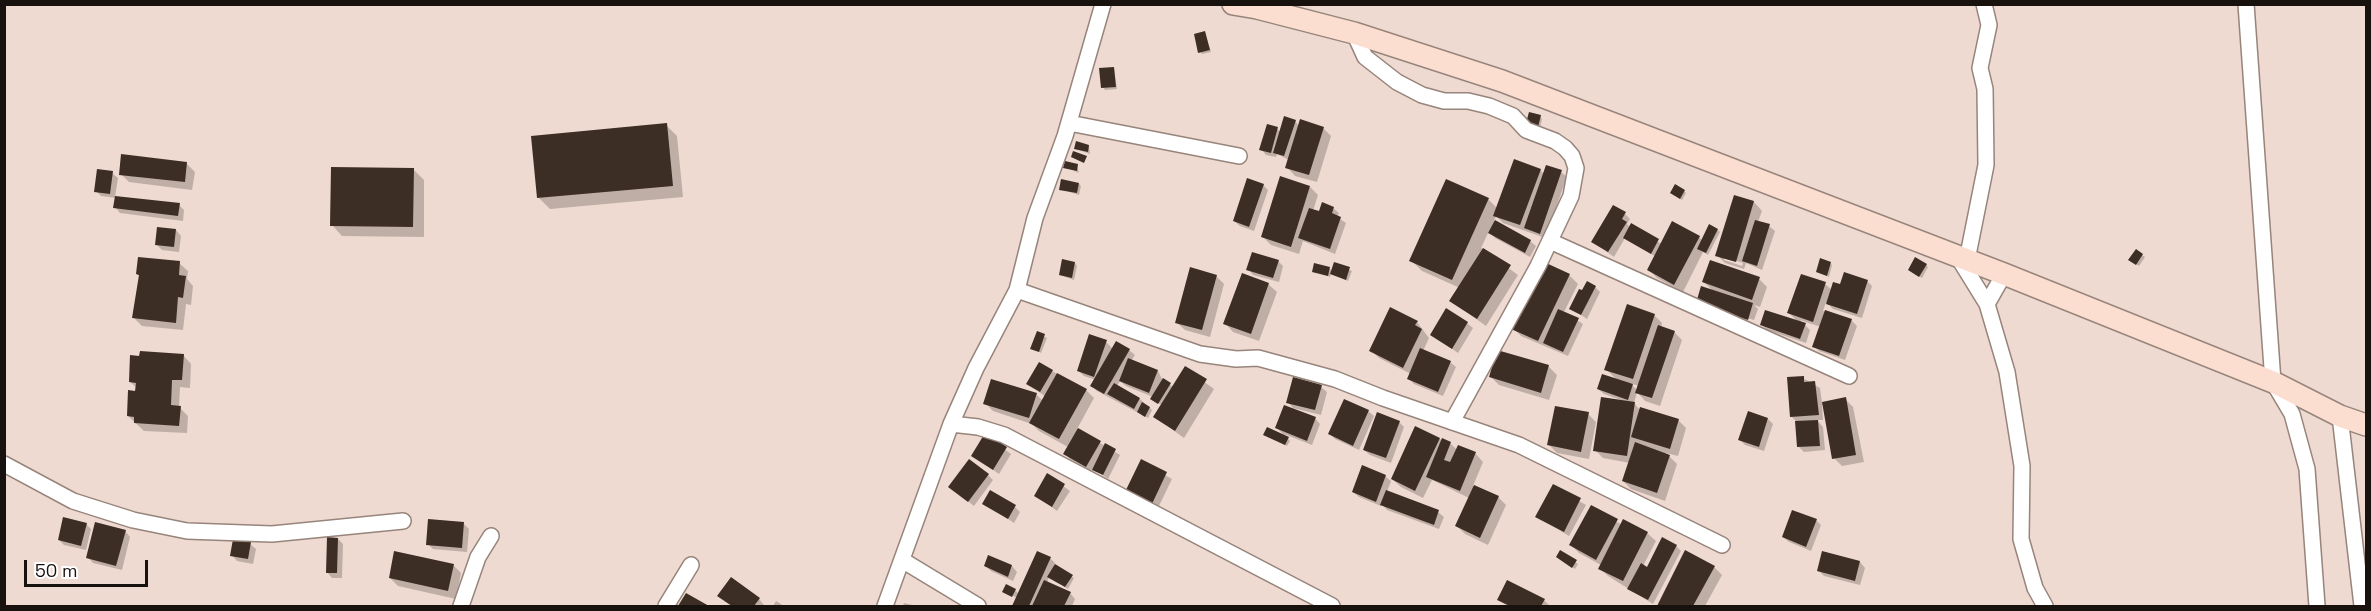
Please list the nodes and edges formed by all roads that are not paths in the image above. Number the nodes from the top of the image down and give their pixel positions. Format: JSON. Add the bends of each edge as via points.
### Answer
{"nodes":[{"id":1,"x":1103,"y":4,"type":"edge"},
{"id":2,"x":1233,"y":4,"type":"edge"},
{"id":3,"x":1984,"y":4,"type":"edge"},
{"id":4,"x":2246,"y":4,"type":"edge"},
{"id":5,"x":1354,"y":33,"type":"junction"},
{"id":6,"x":1069,"y":123,"type":"junction"},
{"id":7,"x":1239,"y":156,"type":"dead end"},
{"id":8,"x":1550,"y":241,"type":"junction"},
{"id":9,"x":1962,"y":258,"type":"junction"},
{"id":10,"x":2004,"y":274,"type":"junction"},
{"id":11,"x":1017,"y":290,"type":"junction"},
{"id":12,"x":1987,"y":304,"type":"junction"},
{"id":13,"x":1849,"y":376,"type":"dead end"},
{"id":14,"x":2274,"y":382,"type":"junction"},
{"id":15,"x":2340,"y":416,"type":"junction"},
{"id":16,"x":1452,"y":422,"type":"junction"},
{"id":17,"x":951,"y":424,"type":"junction"},
{"id":18,"x":2367,"y":424,"type":"edge"},
{"id":19,"x":4,"y":464,"type":"edge"},
{"id":20,"x":403,"y":521,"type":"dead end"},
{"id":21,"x":491,"y":536,"type":"dead end"},
{"id":22,"x":1722,"y":545,"type":"dead end"},
{"id":23,"x":902,"y":560,"type":"junction"},
{"id":24,"x":691,"y":565,"type":"dead end"},
{"id":25,"x":461,"y":606,"type":"edge"},
{"id":26,"x":666,"y":606,"type":"edge"},
{"id":27,"x":885,"y":606,"type":"edge"},
{"id":28,"x":978,"y":606,"type":"edge"},
{"id":29,"x":1332,"y":606,"type":"edge"},
{"id":30,"x":2045,"y":606,"type":"edge"},
{"id":31,"x":2317,"y":606,"type":"edge"},
{"id":32,"x":2362,"y":606,"type":"edge"}],
"edges":[{"from":1,"to":6,"type":"street"},
{"from":2,"to":5,"type":"main road"},
{"from":3,"to":9,"type":"street","via":[[1989,25],[1980,68],[1985,89],[1986,165]]},
{"from":4,"to":14,"type":"street"},
{"from":5,"to":8,"type":"street","via":[[1365,57],[1397,82],[1444,101],[1489,106],[1513,116],[1526,130],[1565,147],[1576,168],[1576,181]]},
{"from":5,"to":9,"type":"main road","via":[[1502,81]]},
{"from":6,"to":7,"type":"street"},
{"from":6,"to":11,"type":"street","via":[[1035,218]]},
{"from":8,"to":13,"type":"street"},
{"from":8,"to":16,"type":"street"},
{"from":9,"to":10,"type":"main road"},
{"from":9,"to":12,"type":"street"},
{"from":10,"to":12,"type":"street"},
{"from":10,"to":14,"type":"main road"},
{"from":11,"to":16,"type":"street","via":[[1200,354],[1258,358],[1294,366]]},
{"from":11,"to":17,"type":"street"},
{"from":12,"to":30,"type":"street","via":[[2007,372],[2022,466],[2021,539],[2035,588]]},
{"from":14,"to":15,"type":"main road"},
{"from":14,"to":31,"type":"street","via":[[2292,414],[2307,469]]},
{"from":15,"to":18,"type":"main road"},
{"from":15,"to":32,"type":"street"},
{"from":16,"to":22,"type":"street","via":[[1519,445]]},
{"from":17,"to":23,"type":"street"},
{"from":17,"to":29,"type":"street","via":[[1004,435]]},
{"from":19,"to":20,"type":"street","via":[[73,501],[133,520],[187,531],[272,534]]},
{"from":21,"to":25,"type":"street","via":[[478,557]]},
{"from":23,"to":27,"type":"street"},
{"from":23,"to":28,"type":"street"},
{"from":24,"to":26,"type":"street"}]}
